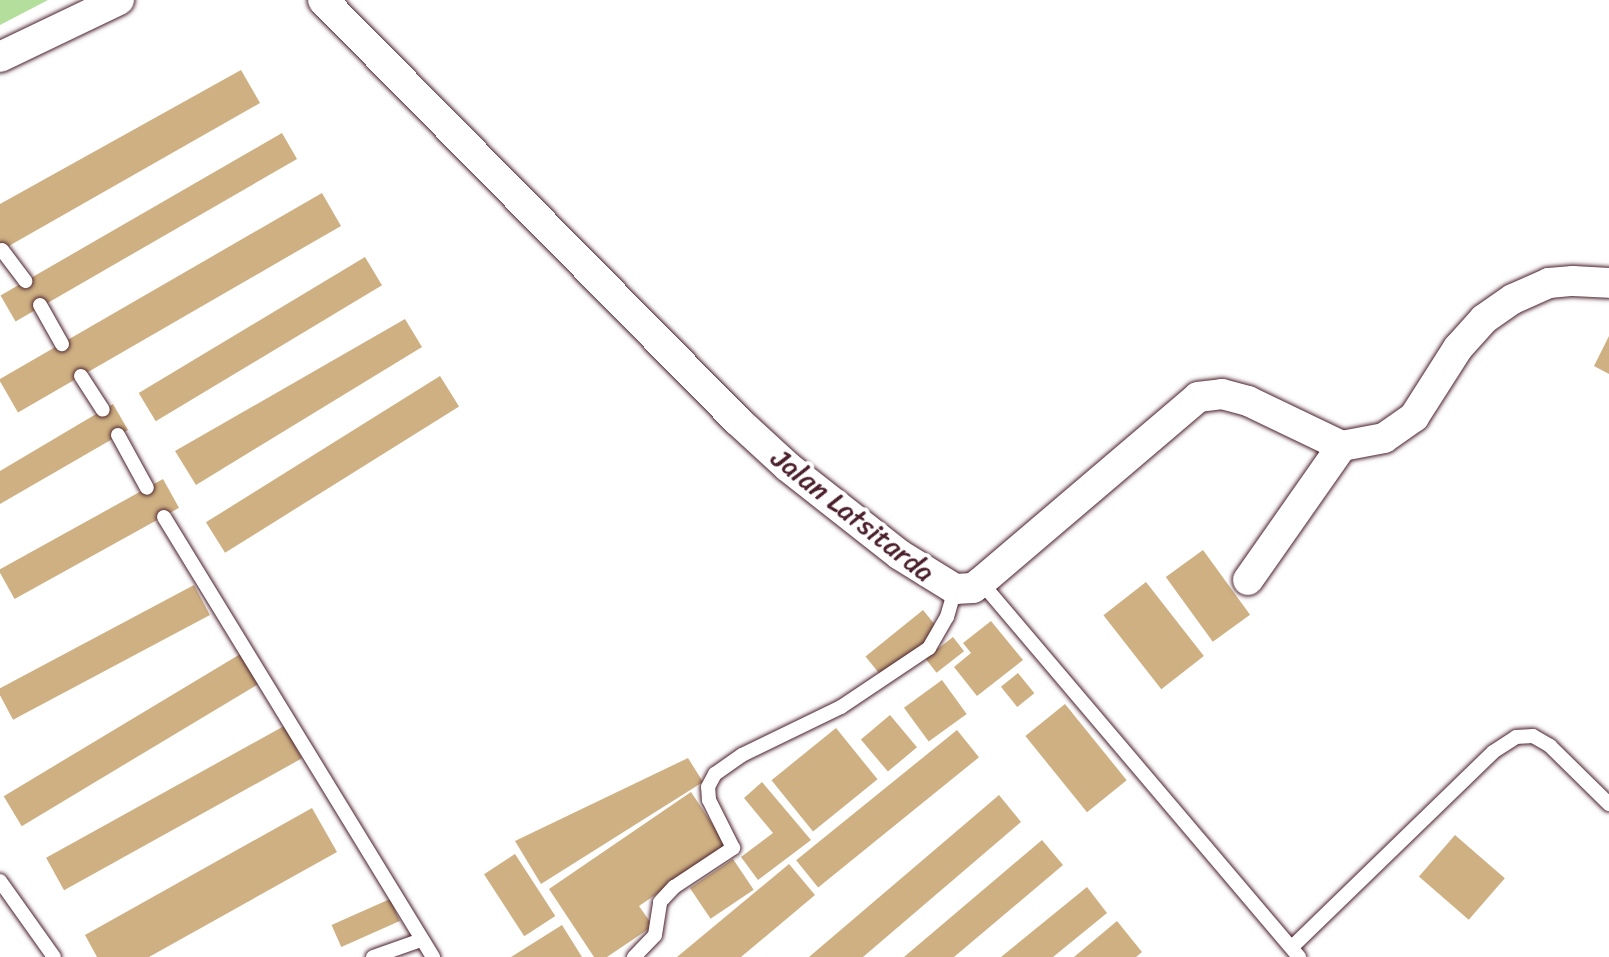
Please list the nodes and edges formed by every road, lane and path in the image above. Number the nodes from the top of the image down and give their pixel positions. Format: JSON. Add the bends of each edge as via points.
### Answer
{"nodes":[{"id":1,"x":119,"y":0,"type":"edge"},
{"id":2,"x":323,"y":0,"type":"edge"},
{"id":3,"x":0,"y":57,"type":"edge"},
{"id":4,"x":2,"y":250,"type":"dead end"},
{"id":5,"x":25,"y":281,"type":"dead end"},
{"id":6,"x":1609,"y":283,"type":"edge"},
{"id":7,"x":40,"y":305,"type":"dead end"},
{"id":8,"x":62,"y":344,"type":"dead end"},
{"id":9,"x":81,"y":376,"type":"dead end"},
{"id":10,"x":103,"y":410,"type":"dead end"},
{"id":11,"x":118,"y":435,"type":"dead end"},
{"id":12,"x":1342,"y":446,"type":"junction"},
{"id":13,"x":147,"y":488,"type":"dead end"},
{"id":14,"x":164,"y":517,"type":"dead end"},
{"id":15,"x":1248,"y":580,"type":"dead end"},
{"id":16,"x":968,"y":586,"type":"junction"},
{"id":17,"x":1609,"y":804,"type":"edge"},
{"id":18,"x":0,"y":881,"type":"edge"},
{"id":19,"x":421,"y":940,"type":"junction"},
{"id":20,"x":1295,"y":952,"type":"edge"},
{"id":21,"x":54,"y":957,"type":"edge"},
{"id":22,"x":373,"y":957,"type":"edge"},
{"id":23,"x":433,"y":957,"type":"edge"},
{"id":24,"x":634,"y":957,"type":"edge"}],
"edges":[{"from":1,"to":3,"type":"street"},
{"from":2,"to":16,"type":"street","name":"Jalan Latsitarda","via":[[788,467],[900,555]]},
{"from":4,"to":5,"type":"lane"},
{"from":6,"to":12,"type":"street","via":[[1549,283],[1513,299],[1484,319],[1458,348],[1414,417],[1394,434]]},
{"from":7,"to":8,"type":"lane"},
{"from":9,"to":10,"type":"lane"},
{"from":11,"to":13,"type":"lane"},
{"from":12,"to":15,"type":"street"},
{"from":12,"to":16,"type":"street","via":[[1248,401],[1222,394],[1198,397]]},
{"from":14,"to":19,"type":"lane"},
{"from":16,"to":20,"type":"lane"},
{"from":16,"to":24,"type":"lane","via":[[929,648],[841,707],[742,755],[715,774],[709,800],[733,848],[660,902],[655,935]]},
{"from":17,"to":20,"type":"lane","via":[[1550,746],[1533,736],[1516,737],[1493,752]]},
{"from":18,"to":21,"type":"lane"},
{"from":19,"to":22,"type":"lane"},
{"from":19,"to":23,"type":"lane"}]}
